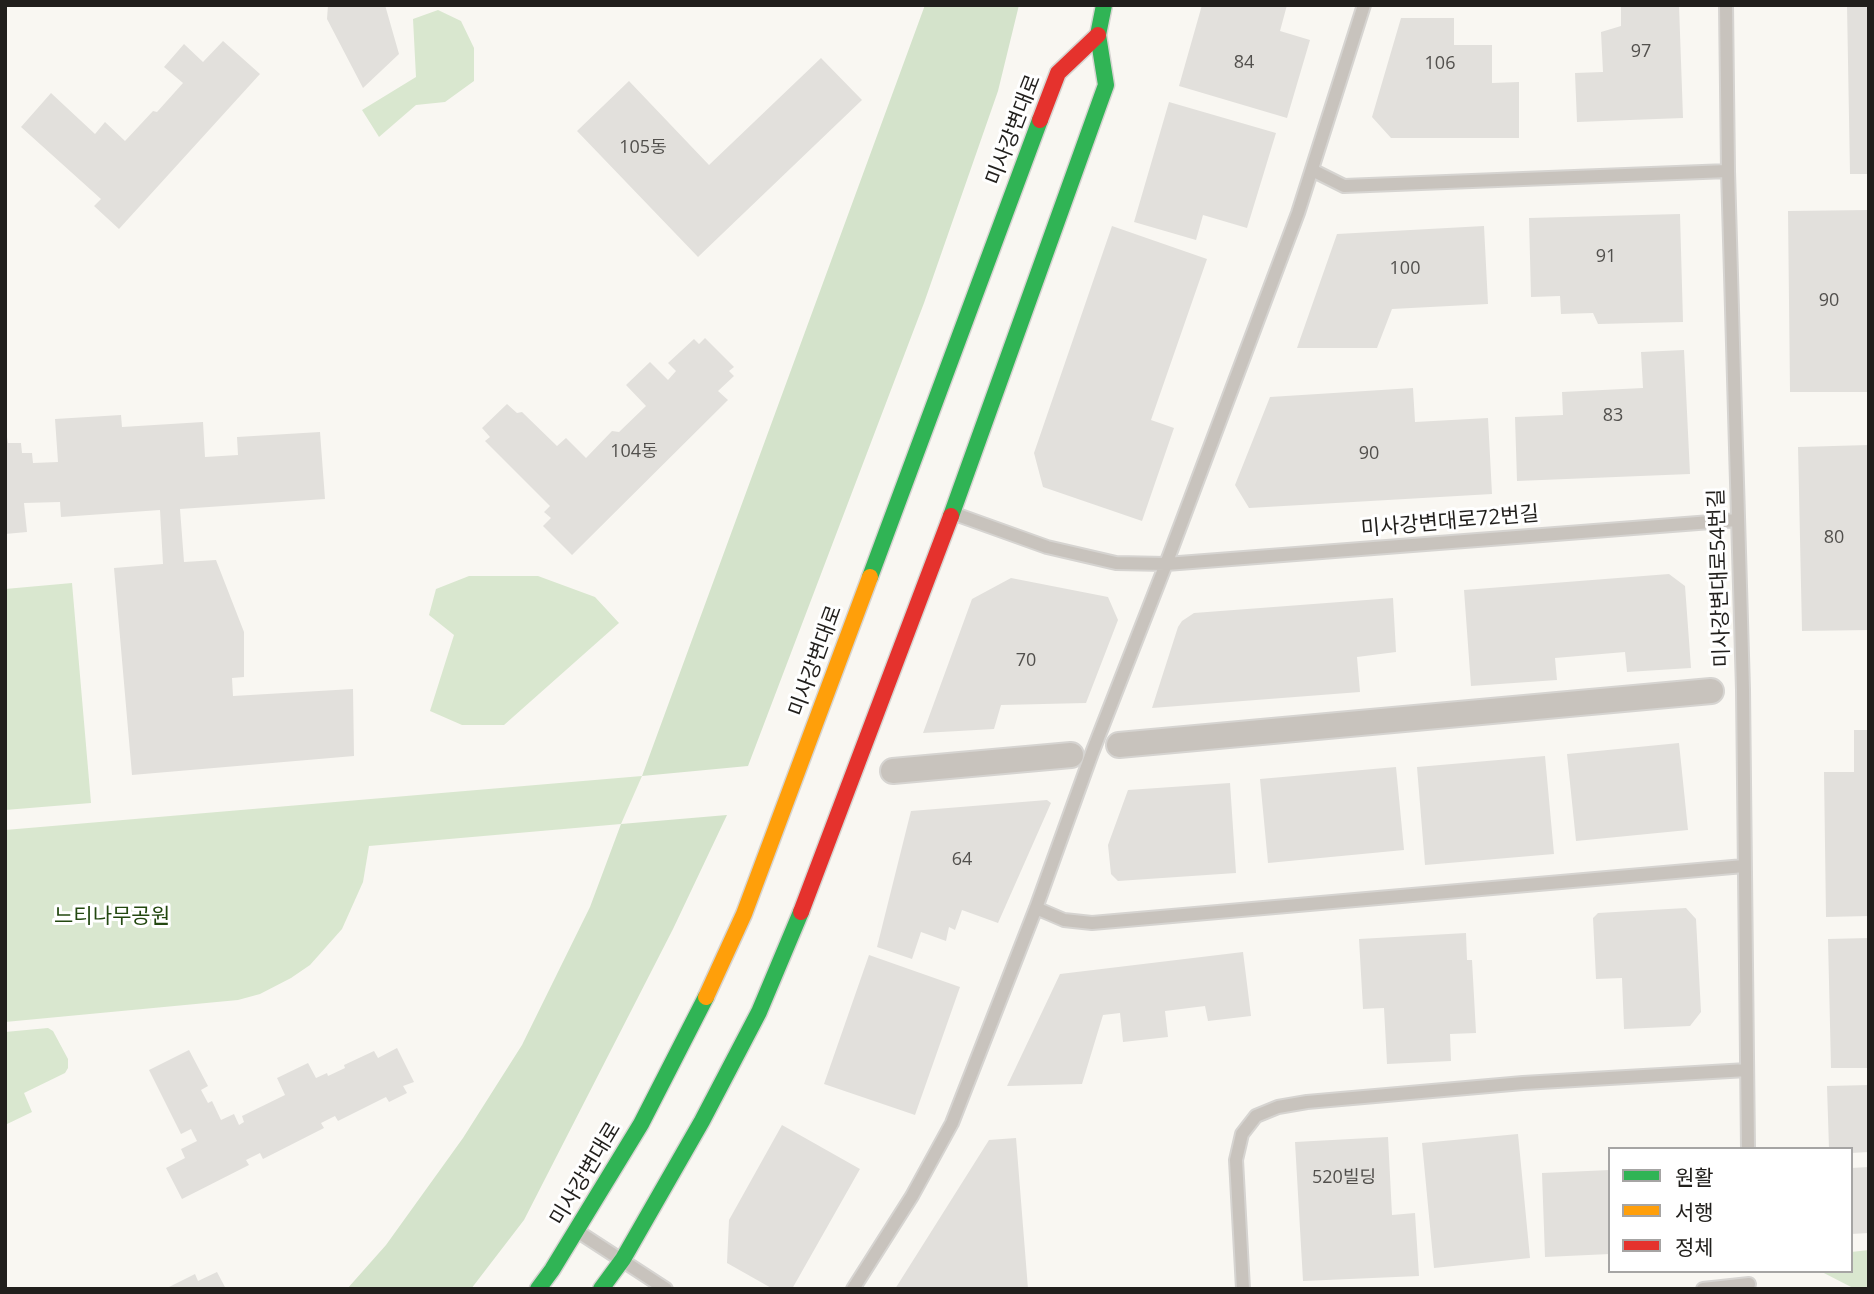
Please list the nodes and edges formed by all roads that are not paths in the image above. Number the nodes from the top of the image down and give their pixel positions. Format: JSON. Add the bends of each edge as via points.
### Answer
{"nodes":[{"id":1,"x":1104,"y":5,"type":"edge"},
{"id":2,"x":1364,"y":5,"type":"edge"},
{"id":3,"x":1726,"y":5,"type":"edge"},
{"id":4,"x":1098,"y":35,"type":"junction"},
{"id":5,"x":1312,"y":170,"type":"junction"},
{"id":6,"x":1728,"y":171,"type":"junction"},
{"id":7,"x":952,"y":513,"type":"junction"},
{"id":8,"x":1737,"y":520,"type":"junction"},
{"id":9,"x":1166,"y":564,"type":"junction"},
{"id":10,"x":1711,"y":691,"type":"dead end"},
{"id":11,"x":1119,"y":745,"type":"dead end"},
{"id":12,"x":1071,"y":755,"type":"dead end"},
{"id":13,"x":893,"y":771,"type":"dead end"},
{"id":14,"x":1744,"y":866,"type":"junction"},
{"id":15,"x":1036,"y":908,"type":"junction"},
{"id":16,"x":1747,"y":1070,"type":"junction"},
{"id":17,"x":1748,"y":1147,"type":"edge"},
{"id":18,"x":577,"y":1230,"type":"junction"},
{"id":19,"x":623,"y":1259,"type":"junction"},
{"id":20,"x":1753,"y":1281,"type":"edge"},
{"id":21,"x":537,"y":1289,"type":"edge"},
{"id":22,"x":601,"y":1289,"type":"edge"},
{"id":23,"x":666,"y":1289,"type":"edge"},
{"id":24,"x":853,"y":1289,"type":"edge"},
{"id":25,"x":1243,"y":1289,"type":"edge"},
{"id":26,"x":1703,"y":1289,"type":"edge"}],
"edges":[{"from":1,"to":4,"type":"main road"},
{"from":2,"to":5,"type":"lane"},
{"from":3,"to":6,"type":"lane","name":"미사강변대로54번길"},
{"from":4,"to":7,"type":"main road","via":[[1106,85]]},
{"from":4,"to":18,"type":"main road","name":"미사강변대로","via":[[1058,74],[744,914],[641,1124]]},
{"from":5,"to":6,"type":"lane","via":[[1343,186]]},
{"from":5,"to":9,"type":"lane"},
{"from":6,"to":8,"type":"lane","name":"미사강변대로54번길"},
{"from":7,"to":9,"type":"lane","name":"미사강변대로72번길","via":[[1047,547],[1116,563]]},
{"from":7,"to":19,"type":"main road","via":[[759,1012]]},
{"from":8,"to":9,"type":"lane","name":"미사강변대로72번길"},
{"from":8,"to":14,"type":"lane","name":"미사강변대로54번길"},
{"from":9,"to":15,"type":"lane"},
{"from":10,"to":11,"type":"street"},
{"from":12,"to":13,"type":"street"},
{"from":14,"to":15,"type":"lane","via":[[1092,923],[1064,920]]},
{"from":14,"to":16,"type":"lane","name":"미사강변대로54번길"},
{"from":15,"to":24,"type":"lane","via":[[952,1123]]},
{"from":16,"to":17,"type":"lane","name":"미사강변대로54번길"},
{"from":16,"to":25,"type":"lane","via":[[1307,1102],[1256,1116],[1242,1134],[1236,1160]]},
{"from":18,"to":19,"type":"lane"},
{"from":18,"to":21,"type":"main road","name":"미사강변대로"},
{"from":19,"to":22,"type":"main road"},
{"from":19,"to":23,"type":"lane"},
{"from":20,"to":26,"type":"lane"}]}
